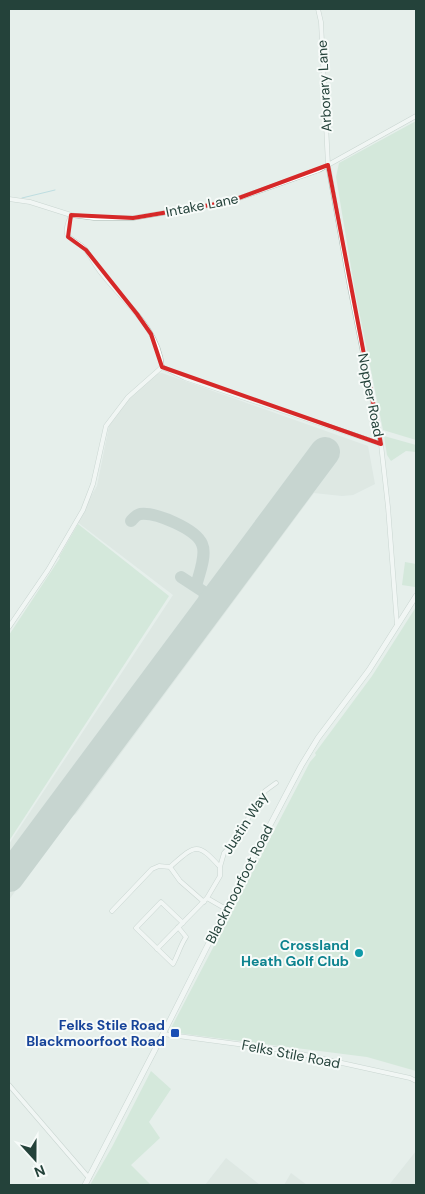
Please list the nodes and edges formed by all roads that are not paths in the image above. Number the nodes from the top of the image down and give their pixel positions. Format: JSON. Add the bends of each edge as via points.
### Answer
{"nodes":[{"id":1,"x":318,"y":9,"type":"edge"},
{"id":2,"x":416,"y":116,"type":"edge"},
{"id":3,"x":328,"y":165,"type":"junction"},
{"id":4,"x":9,"y":199,"type":"edge"},
{"id":5,"x":71,"y":215,"type":"junction"},
{"id":6,"x":162,"y":367,"type":"junction"},
{"id":7,"x":381,"y":444,"type":"junction"},
{"id":8,"x":416,"y":596,"type":"edge"},
{"id":9,"x":9,"y":627,"type":"edge"},
{"id":10,"x":397,"y":627,"type":"junction"},
{"id":11,"x":276,"y":783,"type":"dead end"},
{"id":12,"x":170,"y":867,"type":"junction"},
{"id":13,"x":220,"y":867,"type":"junction"},
{"id":14,"x":205,"y":900,"type":"junction"},
{"id":15,"x":226,"y":909,"type":"junction"},
{"id":16,"x":112,"y":911,"type":"dead end"},
{"id":17,"x":183,"y":923,"type":"junction"},
{"id":18,"x":178,"y":927,"type":"junction"},
{"id":19,"x":157,"y":949,"type":"junction"},
{"id":20,"x":163,"y":1034,"type":"junction"},
{"id":21,"x":416,"y":1080,"type":"edge"},
{"id":22,"x":9,"y":1085,"type":"edge"},
{"id":23,"x":89,"y":1178,"type":"junction"},
{"id":24,"x":85,"y":1185,"type":"edge"}],
"edges":[{"from":1,"to":3,"type":"street","name":"Arborary Lane"},
{"from":2,"to":3,"type":"street","name":"Intake Lane"},
{"from":3,"to":5,"type":"street","name":"Intake Lane","via":[[228,202],[133,218]]},
{"from":3,"to":7,"type":"street","name":"Nopper Road"},
{"from":4,"to":5,"type":"street","name":"Intake Lane"},
{"from":5,"to":6,"type":"street","via":[[66,232],[68,237],[86,250],[98,270],[137,314],[151,334]]},
{"from":6,"to":7,"type":"street","via":[[185,378]]},
{"from":6,"to":9,"type":"street","via":[[128,397],[106,426],[93,484],[83,510]]},
{"from":7,"to":10,"type":"street","name":"Nopper Road"},
{"from":8,"to":10,"type":"street","name":"Blackmoorfoot Road"},
{"from":10,"to":15,"type":"street","name":"Blackmoorfoot Road","via":[[301,766]]},
{"from":11,"to":13,"type":"street","name":"Justin Way","via":[[265,791],[224,853]]},
{"from":12,"to":13,"type":"street","via":[[185,853],[200,848]]},
{"from":12,"to":14,"type":"street","via":[[180,881]]},
{"from":12,"to":16,"type":"street","via":[[152,869]]},
{"from":13,"to":14,"type":"street","via":[[220,876]]},
{"from":14,"to":15,"type":"street"},
{"from":14,"to":17,"type":"street"},
{"from":15,"to":20,"type":"street","name":"Blackmoorfoot Road"},
{"from":17,"to":18,"type":"street"},
{"from":17,"to":19,"type":"street","via":[[161,902],[136,928]]},
{"from":18,"to":19,"type":"street"},
{"from":18,"to":19,"type":"street","via":[[186,937],[174,964]]},
{"from":20,"to":21,"type":"street","name":"Felks Stile Road","via":[[283,1050]]},
{"from":20,"to":23,"type":"street","name":"Blackmoorfoot Road"},
{"from":22,"to":23,"type":"street"},
{"from":23,"to":24,"type":"street","name":"Blackmoorfoot Road"}]}
